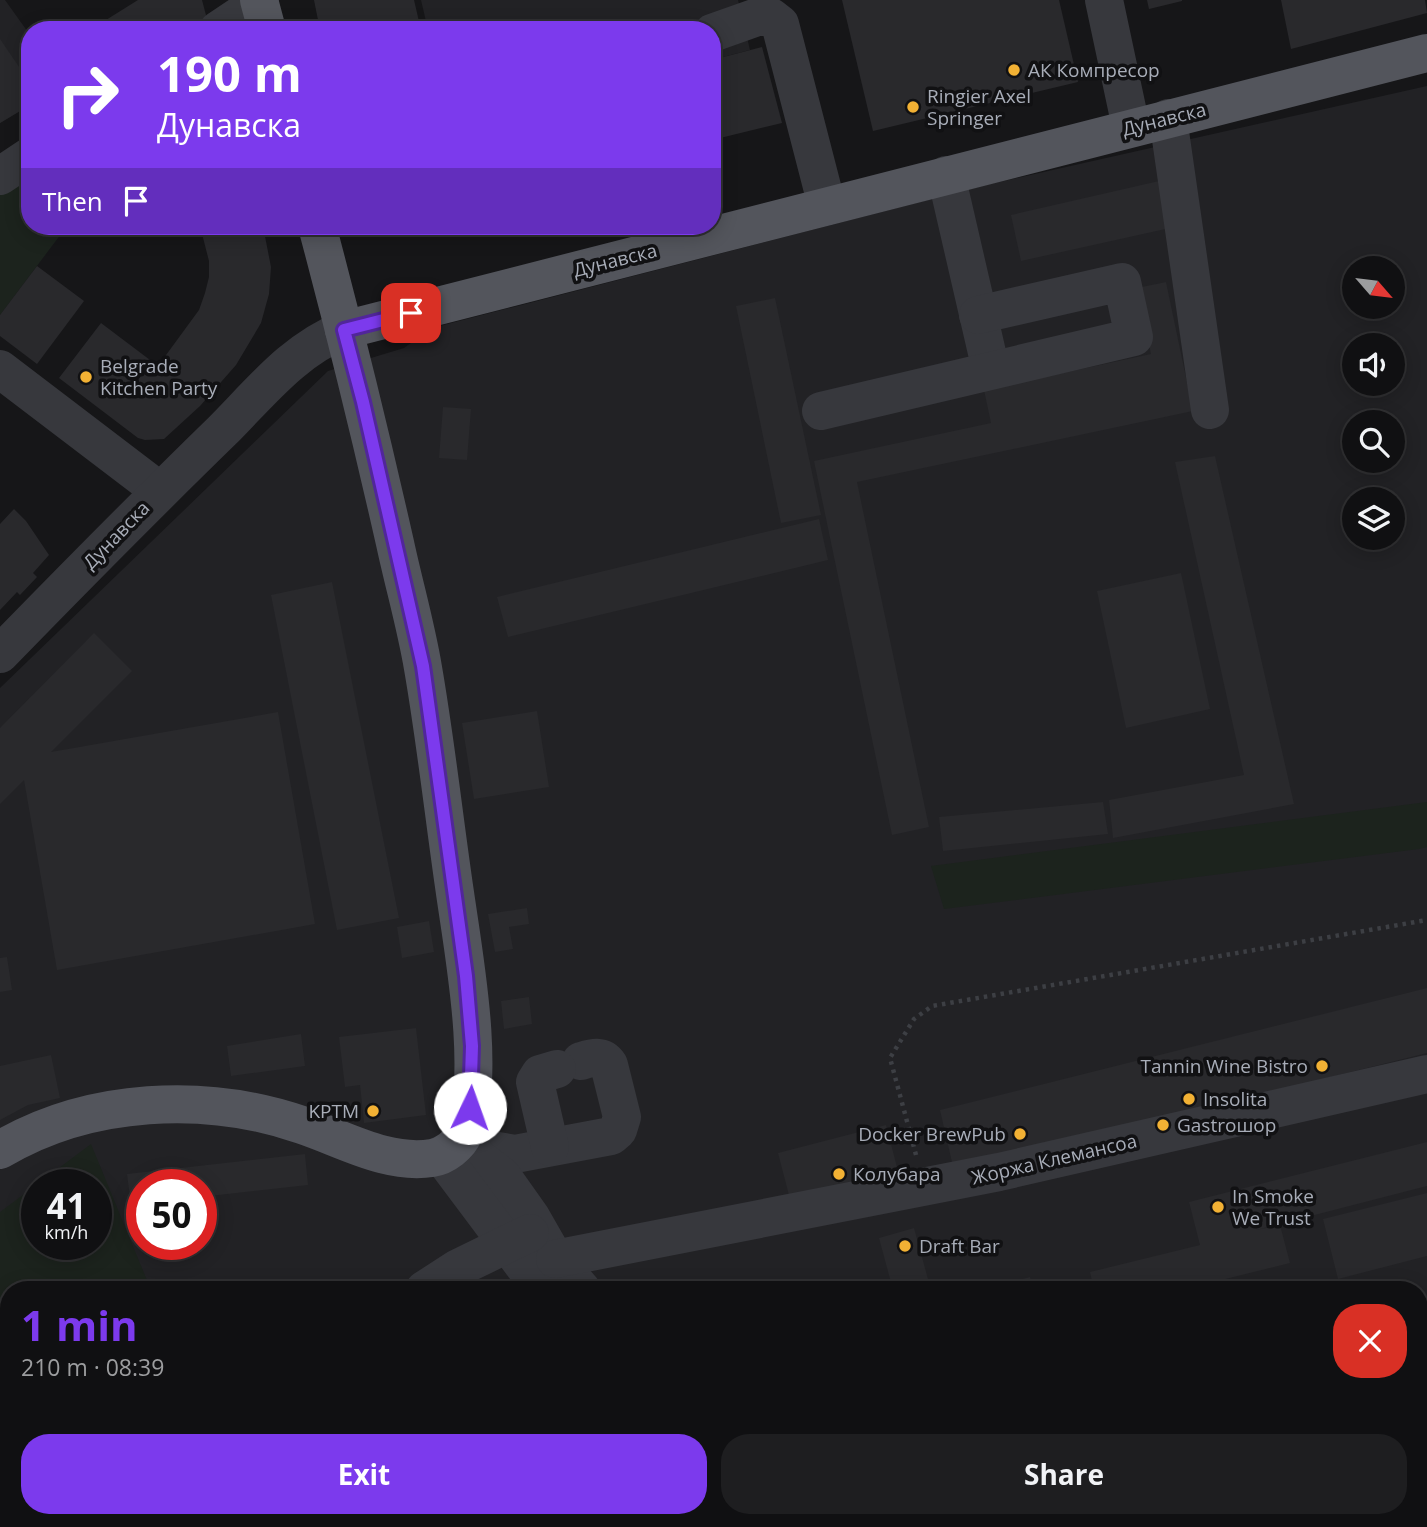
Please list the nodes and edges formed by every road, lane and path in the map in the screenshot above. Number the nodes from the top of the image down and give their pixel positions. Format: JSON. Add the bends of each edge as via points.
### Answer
{"nodes":[{"id":1,"x":1104,"y":0,"type":"edge"},
{"id":2,"x":262,"y":10,"type":"edge"},
{"id":3,"x":238,"y":21,"type":"edge"},
{"id":4,"x":721,"y":30,"type":"edge"},
{"id":5,"x":1427,"y":53,"type":"edge"},
{"id":6,"x":1168,"y":118,"type":"junction"},
{"id":7,"x":1131,"y":127,"type":"junction"},
{"id":8,"x":21,"y":162,"type":"edge"},
{"id":9,"x":946,"y":175,"type":"junction"},
{"id":10,"x":0,"y":176,"type":"edge"},
{"id":11,"x":827,"y":206,"type":"junction"},
{"id":12,"x":721,"y":233,"type":"edge"},
{"id":13,"x":319,"y":235,"type":"edge"},
{"id":14,"x":714,"y":235,"type":"edge"},
{"id":15,"x":978,"y":315,"type":"junction"},
{"id":16,"x":344,"y":330,"type":"junction"},
{"id":17,"x":0,"y":369,"type":"edge"},
{"id":18,"x":991,"y":370,"type":"junction"},
{"id":19,"x":1210,"y":410,"type":"dead end"},
{"id":20,"x":821,"y":411,"type":"dead end"},
{"id":21,"x":160,"y":491,"type":"junction"},
{"id":22,"x":0,"y":654,"type":"edge"},
{"id":23,"x":1427,"y":920,"type":"edge"},
{"id":24,"x":1427,"y":1074,"type":"edge"},
{"id":25,"x":454,"y":1144,"type":"junction"},
{"id":26,"x":550,"y":1147,"type":"junction"},
{"id":27,"x":0,"y":1150,"type":"edge"},
{"id":28,"x":925,"y":1188,"type":"junction"},
{"id":29,"x":549,"y":1265,"type":"edge"},
{"id":30,"x":438,"y":1281,"type":"edge"}],
"edges":[{"from":1,"to":7,"type":"street"},
{"from":2,"to":3,"type":"street"},
{"from":4,"to":11,"type":"street","via":[[757,18],[771,17],[780,24]]},
{"from":5,"to":6,"type":"main road","name":"Дунавска"},
{"from":6,"to":7,"type":"main road","name":"Дунавска"},
{"from":6,"to":19,"type":"street"},
{"from":7,"to":9,"type":"main road","name":"Дунавска"},
{"from":8,"to":10,"type":"street"},
{"from":9,"to":11,"type":"main road","name":"Дунавска"},
{"from":9,"to":15,"type":"street"},
{"from":11,"to":12,"type":"main road","name":"Дунавска"},
{"from":13,"to":16,"type":"main road"},
{"from":14,"to":16,"type":"main road","name":"Дунавска"},
{"from":15,"to":18,"type":"street"},
{"from":15,"to":18,"type":"street","via":[[1122,282],[1134,337]]},
{"from":16,"to":21,"type":"street","name":"Дунавска","via":[[295,358]]},
{"from":16,"to":25,"type":"main road","via":[[423,666],[467,988],[470,1108]]},
{"from":17,"to":21,"type":"street"},
{"from":18,"to":20,"type":"street"},
{"from":21,"to":22,"type":"street","name":"Дунавска"},
{"from":23,"to":28,"type":"path","via":[[932,1006],[914,1019],[890,1058]]},
{"from":24,"to":28,"type":"street","name":"Жоржа Клемансоа"},
{"from":25,"to":26,"type":"street","via":[[515,1154]]},
{"from":25,"to":27,"type":"main road","via":[[409,1159],[389,1156],[278,1117],[197,1104],[85,1115],[24,1136]]},
{"from":25,"to":29,"type":"street"},
{"from":26,"to":26,"type":"street","via":[[535,1082],[540,1074],[598,1058],[607,1061],[622,1121],[615,1133],[605,1139]]},
{"from":28,"to":29,"type":"street","name":"Жоржа Клемансоа"},
{"from":29,"to":30,"type":"street","name":"Жоржа Клемансоа","via":[[457,1268]]}]}
